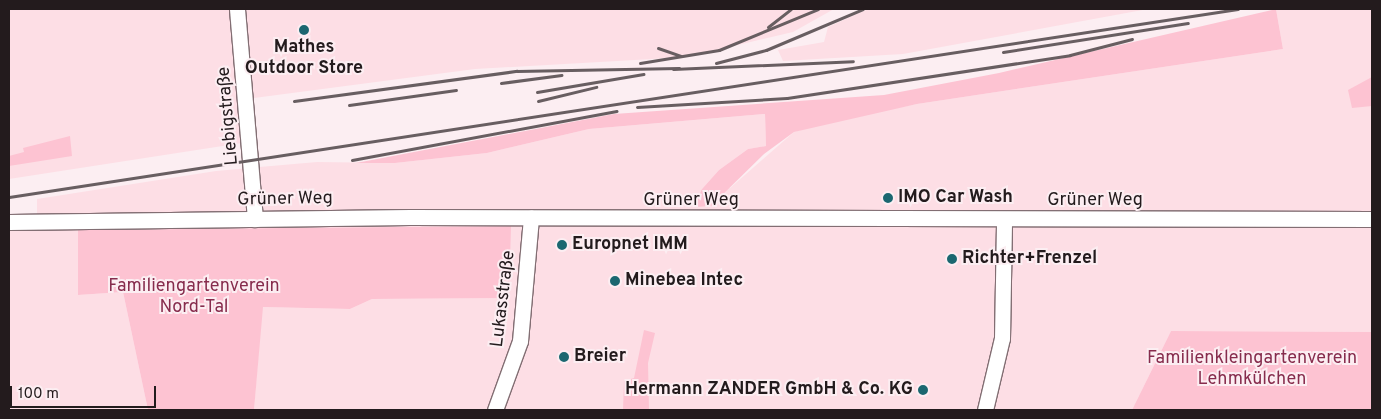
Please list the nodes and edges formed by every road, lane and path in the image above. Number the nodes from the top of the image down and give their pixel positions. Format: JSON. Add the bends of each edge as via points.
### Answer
{"nodes":[{"id":1,"x":237,"y":9,"type":"edge"},
{"id":2,"x":531,"y":217,"type":"junction"},
{"id":3,"x":255,"y":219,"type":"junction"},
{"id":4,"x":1004,"y":220,"type":"junction"},
{"id":5,"x":1372,"y":220,"type":"edge"},
{"id":6,"x":9,"y":222,"type":"edge"},
{"id":7,"x":495,"y":410,"type":"edge"},
{"id":8,"x":985,"y":410,"type":"edge"}],
"edges":[{"from":1,"to":3,"type":"street","name":"Liebigstraße"},
{"from":2,"to":3,"type":"street","name":"Grüner Weg"},
{"from":2,"to":4,"type":"street","name":"Grüner Weg"},
{"from":2,"to":7,"type":"street","name":"Lukasstraße","via":[[521,334],[509,380]]},
{"from":3,"to":6,"type":"street","name":"Grüner Weg"},
{"from":4,"to":5,"type":"street","name":"Grüner Weg"},
{"from":4,"to":8,"type":"street","via":[[1002,338],[995,383]]}]}
